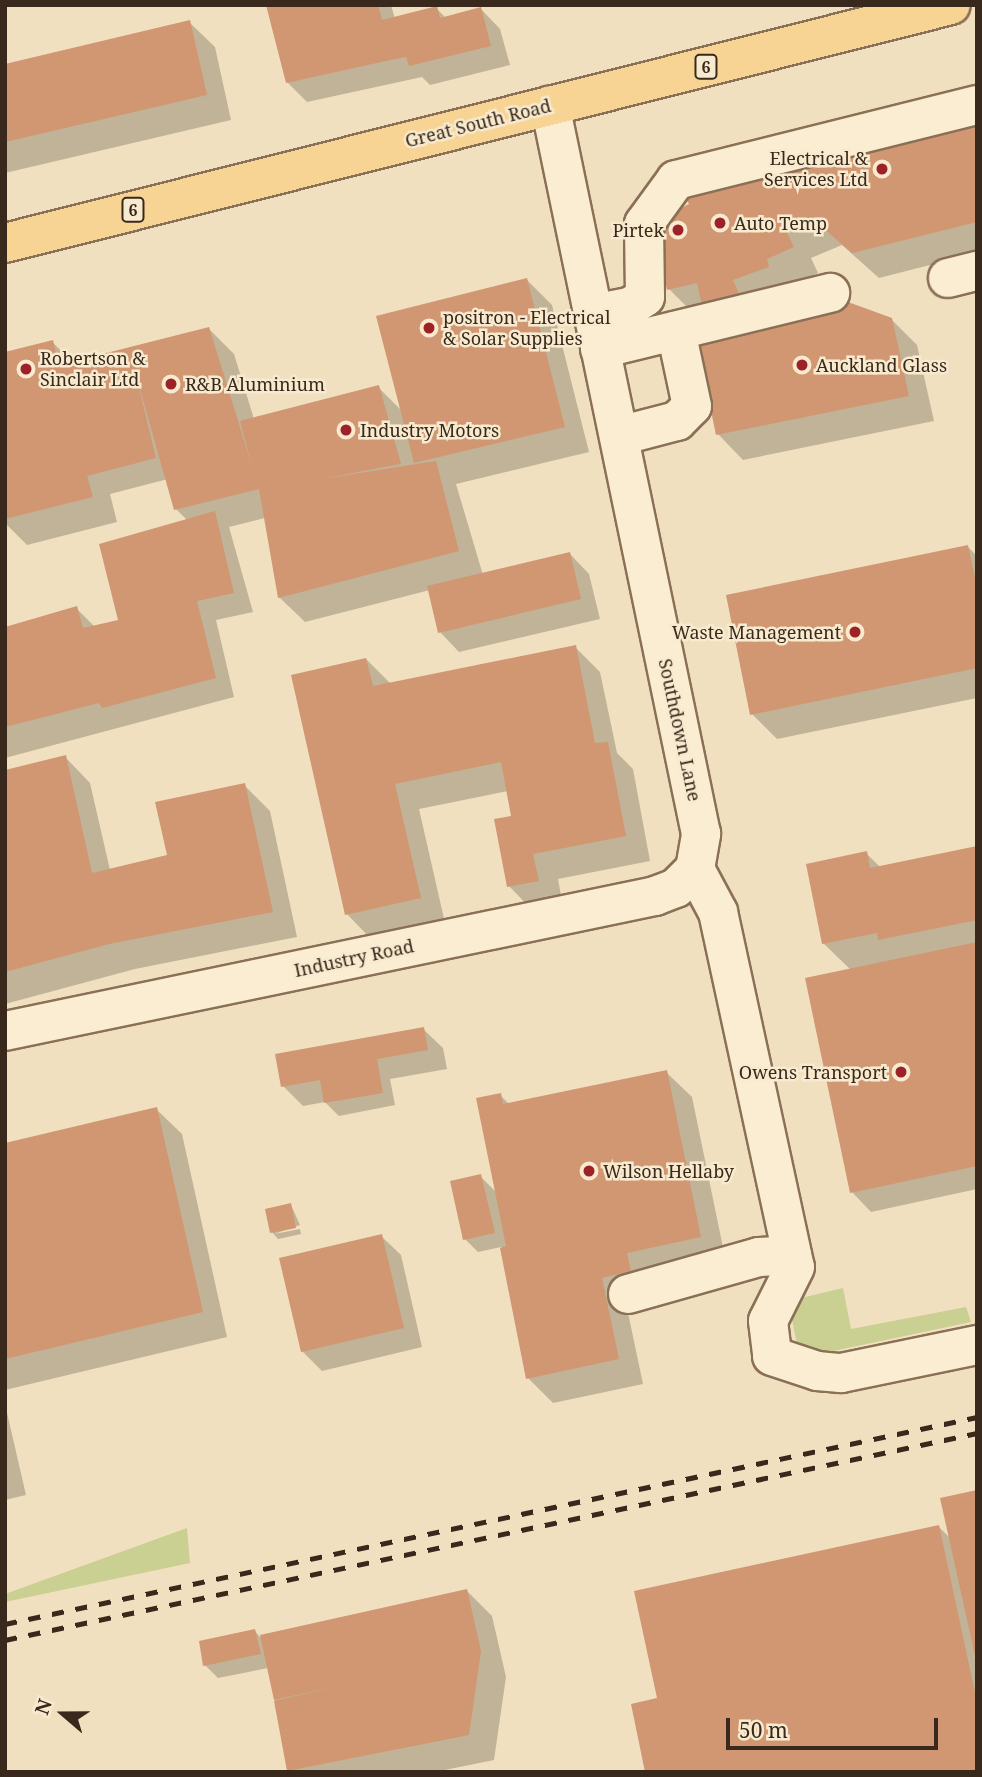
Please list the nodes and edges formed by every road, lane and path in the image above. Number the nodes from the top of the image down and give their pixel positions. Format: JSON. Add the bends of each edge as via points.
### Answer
{"nodes":[{"id":1,"x":951,"y":5,"type":"edge"},
{"id":2,"x":550,"y":105,"type":"junction"},
{"id":3,"x":977,"y":105,"type":"edge"},
{"id":4,"x":5,"y":243,"type":"edge"},
{"id":5,"x":830,"y":293,"type":"dead end"},
{"id":6,"x":676,"y":331,"type":"junction"},
{"id":7,"x":597,"y":332,"type":"junction"},
{"id":8,"x":619,"y":436,"type":"junction"},
{"id":9,"x":695,"y":869,"type":"junction"},
{"id":10,"x":5,"y":1031,"type":"edge"},
{"id":11,"x":794,"y":1261,"type":"junction"},
{"id":12,"x":628,"y":1294,"type":"dead end"},
{"id":13,"x":977,"y":1345,"type":"edge"}],
"edges":[{"from":1,"to":2,"type":"main road","name":"Great South Road","number":"6"},
{"from":2,"to":4,"type":"main road","name":"Great South Road","number":"6"},
{"from":2,"to":7,"type":"street","name":"Southdown Lane"},
{"from":3,"to":7,"type":"street","via":[[676,180],[644,224],[645,297]]},
{"from":5,"to":6,"type":"street"},
{"from":6,"to":7,"type":"street"},
{"from":6,"to":8,"type":"street","via":[[692,406],[677,421]]},
{"from":7,"to":8,"type":"street","name":"Southdown Lane"},
{"from":8,"to":9,"type":"street","name":"Southdown Lane","via":[[701,834]]},
{"from":9,"to":10,"type":"street","name":"Industry Road","via":[[676,888],[655,896]]},
{"from":9,"to":11,"type":"street","via":[[718,912]]},
{"from":11,"to":12,"type":"street","via":[[758,1257]]},
{"from":11,"to":13,"type":"street","via":[[768,1321],[772,1356],[817,1371],[841,1373]]}]}
